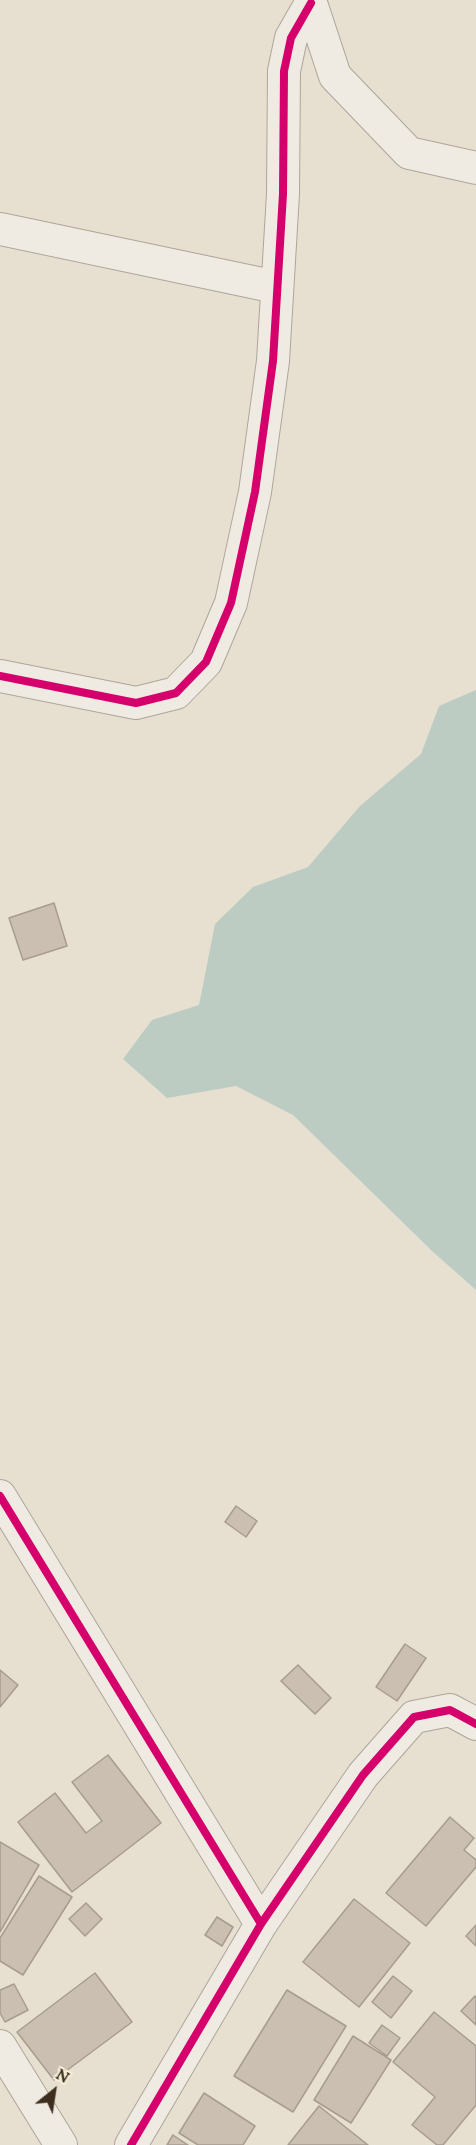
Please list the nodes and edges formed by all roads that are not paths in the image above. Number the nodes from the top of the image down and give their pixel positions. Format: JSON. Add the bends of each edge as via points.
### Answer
{"nodes":[{"id":1,"x":310,"y":2,"type":"edge"},
{"id":2,"x":476,"y":168,"type":"edge"},
{"id":3,"x":0,"y":229,"type":"edge"},
{"id":4,"x":276,"y":287,"type":"junction"},
{"id":5,"x":0,"y":676,"type":"edge"},
{"id":6,"x":0,"y":1496,"type":"edge"},
{"id":7,"x":476,"y":1724,"type":"edge"},
{"id":8,"x":261,"y":1924,"type":"junction"},
{"id":9,"x":0,"y":2046,"type":"edge"},
{"id":10,"x":61,"y":2145,"type":"edge"},
{"id":11,"x":131,"y":2145,"type":"edge"}],
"edges":[{"from":1,"to":2,"type":"street","via":[[335,76],[409,153]]},
{"from":1,"to":4,"type":"street","via":[[291,38],[284,71],[283,194]]},
{"from":3,"to":4,"type":"street"},
{"from":4,"to":5,"type":"street","via":[[273,361],[255,492],[231,603],[206,662],[176,693],[136,703]]},
{"from":6,"to":8,"type":"street"},
{"from":7,"to":8,"type":"street","via":[[450,1710],[414,1717],[363,1775]]},
{"from":8,"to":11,"type":"street"},
{"from":9,"to":10,"type":"street"}]}
